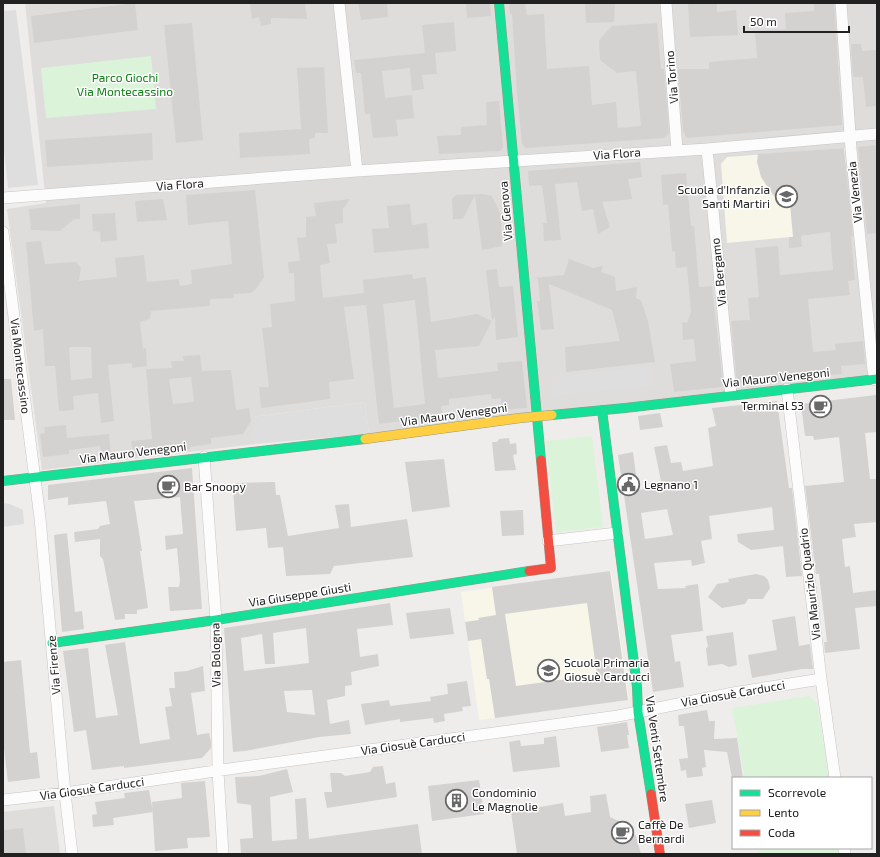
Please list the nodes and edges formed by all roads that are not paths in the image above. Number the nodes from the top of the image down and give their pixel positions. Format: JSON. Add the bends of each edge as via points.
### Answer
{"nodes":[{"id":1,"x":339,"y":3,"type":"edge"},
{"id":2,"x":498,"y":3,"type":"edge"},
{"id":3,"x":666,"y":3,"type":"edge"},
{"id":4,"x":841,"y":3,"type":"edge"},
{"id":5,"x":877,"y":134,"type":"edge"},
{"id":6,"x":850,"y":136,"type":"junction"},
{"id":7,"x":707,"y":149,"type":"junction"},
{"id":8,"x":677,"y":150,"type":"junction"},
{"id":9,"x":514,"y":161,"type":"junction"},
{"id":10,"x":357,"y":171,"type":"junction"},
{"id":11,"x":3,"y":198,"type":"edge"},
{"id":12,"x":3,"y":232,"type":"edge"},
{"id":13,"x":876,"y":380,"type":"edge"},
{"id":14,"x":787,"y":389,"type":"junction"},
{"id":15,"x":731,"y":395,"type":"junction"},
{"id":16,"x":602,"y":410,"type":"junction"},
{"id":17,"x":536,"y":416,"type":"junction"},
{"id":18,"x":204,"y":457,"type":"junction"},
{"id":19,"x":35,"y":477,"type":"junction"},
{"id":20,"x":3,"y":481,"type":"edge"},
{"id":21,"x":616,"y":533,"type":"junction"},
{"id":22,"x":548,"y":541,"type":"junction"},
{"id":23,"x":551,"y":568,"type":"joint"},
{"id":24,"x":216,"y":620,"type":"junction"},
{"id":25,"x":52,"y":644,"type":"junction"},
{"id":26,"x":822,"y":679,"type":"junction"},
{"id":27,"x":638,"y":712,"type":"junction"},
{"id":28,"x":218,"y":771,"type":"junction"},
{"id":29,"x":835,"y":777,"type":"edge"},
{"id":30,"x":65,"y":793,"type":"junction"},
{"id":31,"x":3,"y":800,"type":"edge"},
{"id":32,"x":72,"y":854,"type":"edge"},
{"id":33,"x":223,"y":854,"type":"edge"},
{"id":34,"x":660,"y":854,"type":"edge"}],
"edges":[{"from":1,"to":10,"type":"street"},
{"from":2,"to":9,"type":"street","name":"Via Genova"},
{"from":3,"to":8,"type":"street","name":"Via Torino"},
{"from":4,"to":6,"type":"street","name":"Via Venezia"},
{"from":5,"to":6,"type":"street","name":"Via Flora"},
{"from":6,"to":7,"type":"street","name":"Via Flora"},
{"from":6,"to":13,"type":"street","name":"Via Venezia","via":[[872,362]]},
{"from":7,"to":8,"type":"street","name":"Via Flora"},
{"from":7,"to":15,"type":"street","name":"Via Bergamo"},
{"from":8,"to":9,"type":"street","name":"Via Flora"},
{"from":9,"to":10,"type":"street","name":"Via Flora"},
{"from":9,"to":17,"type":"street","name":"Via Genova"},
{"from":10,"to":11,"type":"street","name":"Via Flora"},
{"from":12,"to":19,"type":"street","name":"Via Montecassino"},
{"from":13,"to":14,"type":"street","name":"Via Mauro Venegoni"},
{"from":14,"to":15,"type":"street","name":"Via Mauro Venegoni"},
{"from":14,"to":26,"type":"street","name":"Via Maurizio Quadrio"},
{"from":15,"to":16,"type":"street","name":"Via Mauro Venegoni"},
{"from":16,"to":17,"type":"street","name":"Via Mauro Venegoni"},
{"from":16,"to":21,"type":"street","name":"Via Venti Settembre"},
{"from":17,"to":18,"type":"street","name":"Via Mauro Venegoni"},
{"from":17,"to":22,"type":"street","name":"Via Genova"},
{"from":18,"to":19,"type":"street","name":"Via Mauro Venegoni"},
{"from":18,"to":24,"type":"street","name":"Via Bologna"},
{"from":19,"to":20,"type":"street","name":"Via Mauro Venegoni"},
{"from":19,"to":25,"type":"street","name":"Via Firenze"},
{"from":21,"to":22,"type":"street"},
{"from":21,"to":27,"type":"street","name":"Via Venti Settembre","via":[[637,687]]},
{"from":22,"to":23,"type":"street","name":"Via Genova"},
{"from":23,"to":24,"type":"street","name":"Via Giuseppe Giusti"},
{"from":24,"to":25,"type":"street","name":"Via Giuseppe Giusti"},
{"from":24,"to":28,"type":"street","name":"Via Bologna"},
{"from":25,"to":30,"type":"street","name":"Via Firenze"},
{"from":26,"to":27,"type":"street","name":"Via Giosuè Carducci","via":[[733,692]]},
{"from":26,"to":29,"type":"street","name":"Via Maurizio Quadrio"},
{"from":27,"to":28,"type":"street","name":"Via Giosuè Carducci"},
{"from":27,"to":34,"type":"street","name":"Via Venti Settembre"},
{"from":28,"to":30,"type":"street","name":"Via Giosuè Carducci"},
{"from":28,"to":33,"type":"street","name":"Via Bologna"},
{"from":30,"to":31,"type":"street","name":"Via Giosuè Carducci"},
{"from":30,"to":32,"type":"street","name":"Via Firenze"}]}
